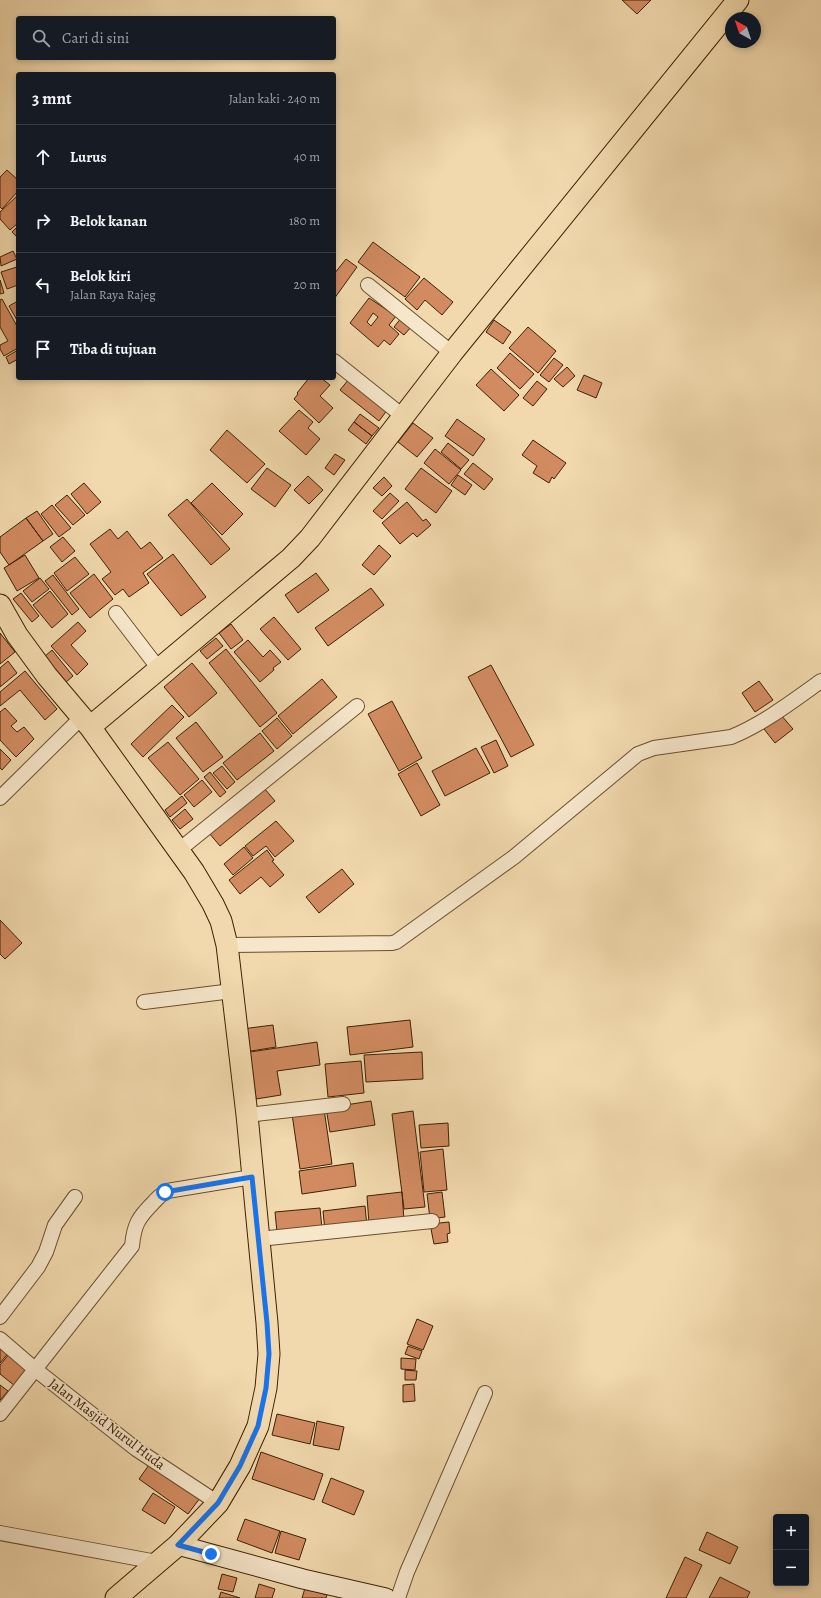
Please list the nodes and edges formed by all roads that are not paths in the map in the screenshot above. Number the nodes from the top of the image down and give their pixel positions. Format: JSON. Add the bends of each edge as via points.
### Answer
{"nodes":[{"id":1,"x":738,"y":0,"type":"edge"},
{"id":2,"x":368,"y":285,"type":"dead end"},
{"id":3,"x":452,"y":353,"type":"junction"},
{"id":4,"x":336,"y":363,"type":"edge"},
{"id":5,"x":404,"y":417,"type":"junction"},
{"id":6,"x":0,"y":605,"type":"edge"},
{"id":7,"x":116,"y":613,"type":"dead end"},
{"id":8,"x":159,"y":669,"type":"junction"},
{"id":9,"x":821,"y":681,"type":"edge"},
{"id":10,"x":357,"y":706,"type":"dead end"},
{"id":11,"x":86,"y":722,"type":"junction"},
{"id":12,"x":0,"y":798,"type":"edge"},
{"id":13,"x":179,"y":850,"type":"junction"},
{"id":14,"x":227,"y":945,"type":"junction"},
{"id":15,"x":232,"y":991,"type":"junction"},
{"id":16,"x":144,"y":1002,"type":"dead end"},
{"id":17,"x":343,"y":1104,"type":"dead end"},
{"id":18,"x":247,"y":1115,"type":"junction"},
{"id":19,"x":252,"y":1177,"type":"junction"},
{"id":20,"x":75,"y":1197,"type":"dead end"},
{"id":21,"x":432,"y":1221,"type":"dead end"},
{"id":22,"x":259,"y":1239,"type":"junction"},
{"id":23,"x":0,"y":1317,"type":"edge"},
{"id":24,"x":0,"y":1339,"type":"edge"},
{"id":25,"x":36,"y":1370,"type":"junction"},
{"id":26,"x":485,"y":1392,"type":"dead end"},
{"id":27,"x":0,"y":1414,"type":"edge"},
{"id":28,"x":218,"y":1503,"type":"junction"},
{"id":29,"x":0,"y":1533,"type":"edge"},
{"id":30,"x":178,"y":1545,"type":"junction"},
{"id":31,"x":156,"y":1562,"type":"junction"},
{"id":32,"x":116,"y":1598,"type":"edge"},
{"id":33,"x":386,"y":1598,"type":"edge"},
{"id":34,"x":398,"y":1598,"type":"edge"}],
"edges":[{"from":1,"to":3,"type":"main road"},
{"from":2,"to":3,"type":"street"},
{"from":3,"to":5,"type":"main road"},
{"from":4,"to":5,"type":"street"},
{"from":5,"to":8,"type":"main road","via":[[302,547]]},
{"from":6,"to":11,"type":"main road","via":[[17,635],[42,670]]},
{"from":7,"to":8,"type":"street"},
{"from":8,"to":11,"type":"main road"},
{"from":9,"to":14,"type":"street","via":[[780,710],[738,734],[654,748],[638,754],[514,857],[396,942]]},
{"from":10,"to":13,"type":"street"},
{"from":11,"to":12,"type":"street"},
{"from":11,"to":13,"type":"main road"},
{"from":13,"to":14,"type":"main road","via":[[213,904],[221,921]]},
{"from":14,"to":15,"type":"main road"},
{"from":15,"to":16,"type":"street"},
{"from":15,"to":18,"type":"main road"},
{"from":17,"to":18,"type":"street"},
{"from":18,"to":19,"type":"main road"},
{"from":19,"to":22,"type":"main road"},
{"from":19,"to":25,"type":"street","via":[[167,1191],[158,1198],[137,1221],[132,1246]]},
{"from":20,"to":23,"type":"street","via":[[55,1225],[38,1267]]},
{"from":21,"to":22,"type":"street"},
{"from":22,"to":28,"type":"main road","via":[[269,1354],[266,1388],[258,1426],[250,1447]]},
{"from":24,"to":25,"type":"street","name":"Jalan Masjid Nurul Huda"},
{"from":25,"to":27,"type":"street"},
{"from":25,"to":28,"type":"street","name":"Jalan Masjid Nurul Huda","via":[[136,1449]]},
{"from":26,"to":34,"type":"street"},
{"from":28,"to":30,"type":"main road"},
{"from":29,"to":31,"type":"street"},
{"from":30,"to":31,"type":"main road"},
{"from":30,"to":33,"type":"main road","via":[[303,1579]]},
{"from":31,"to":32,"type":"main road"}]}
